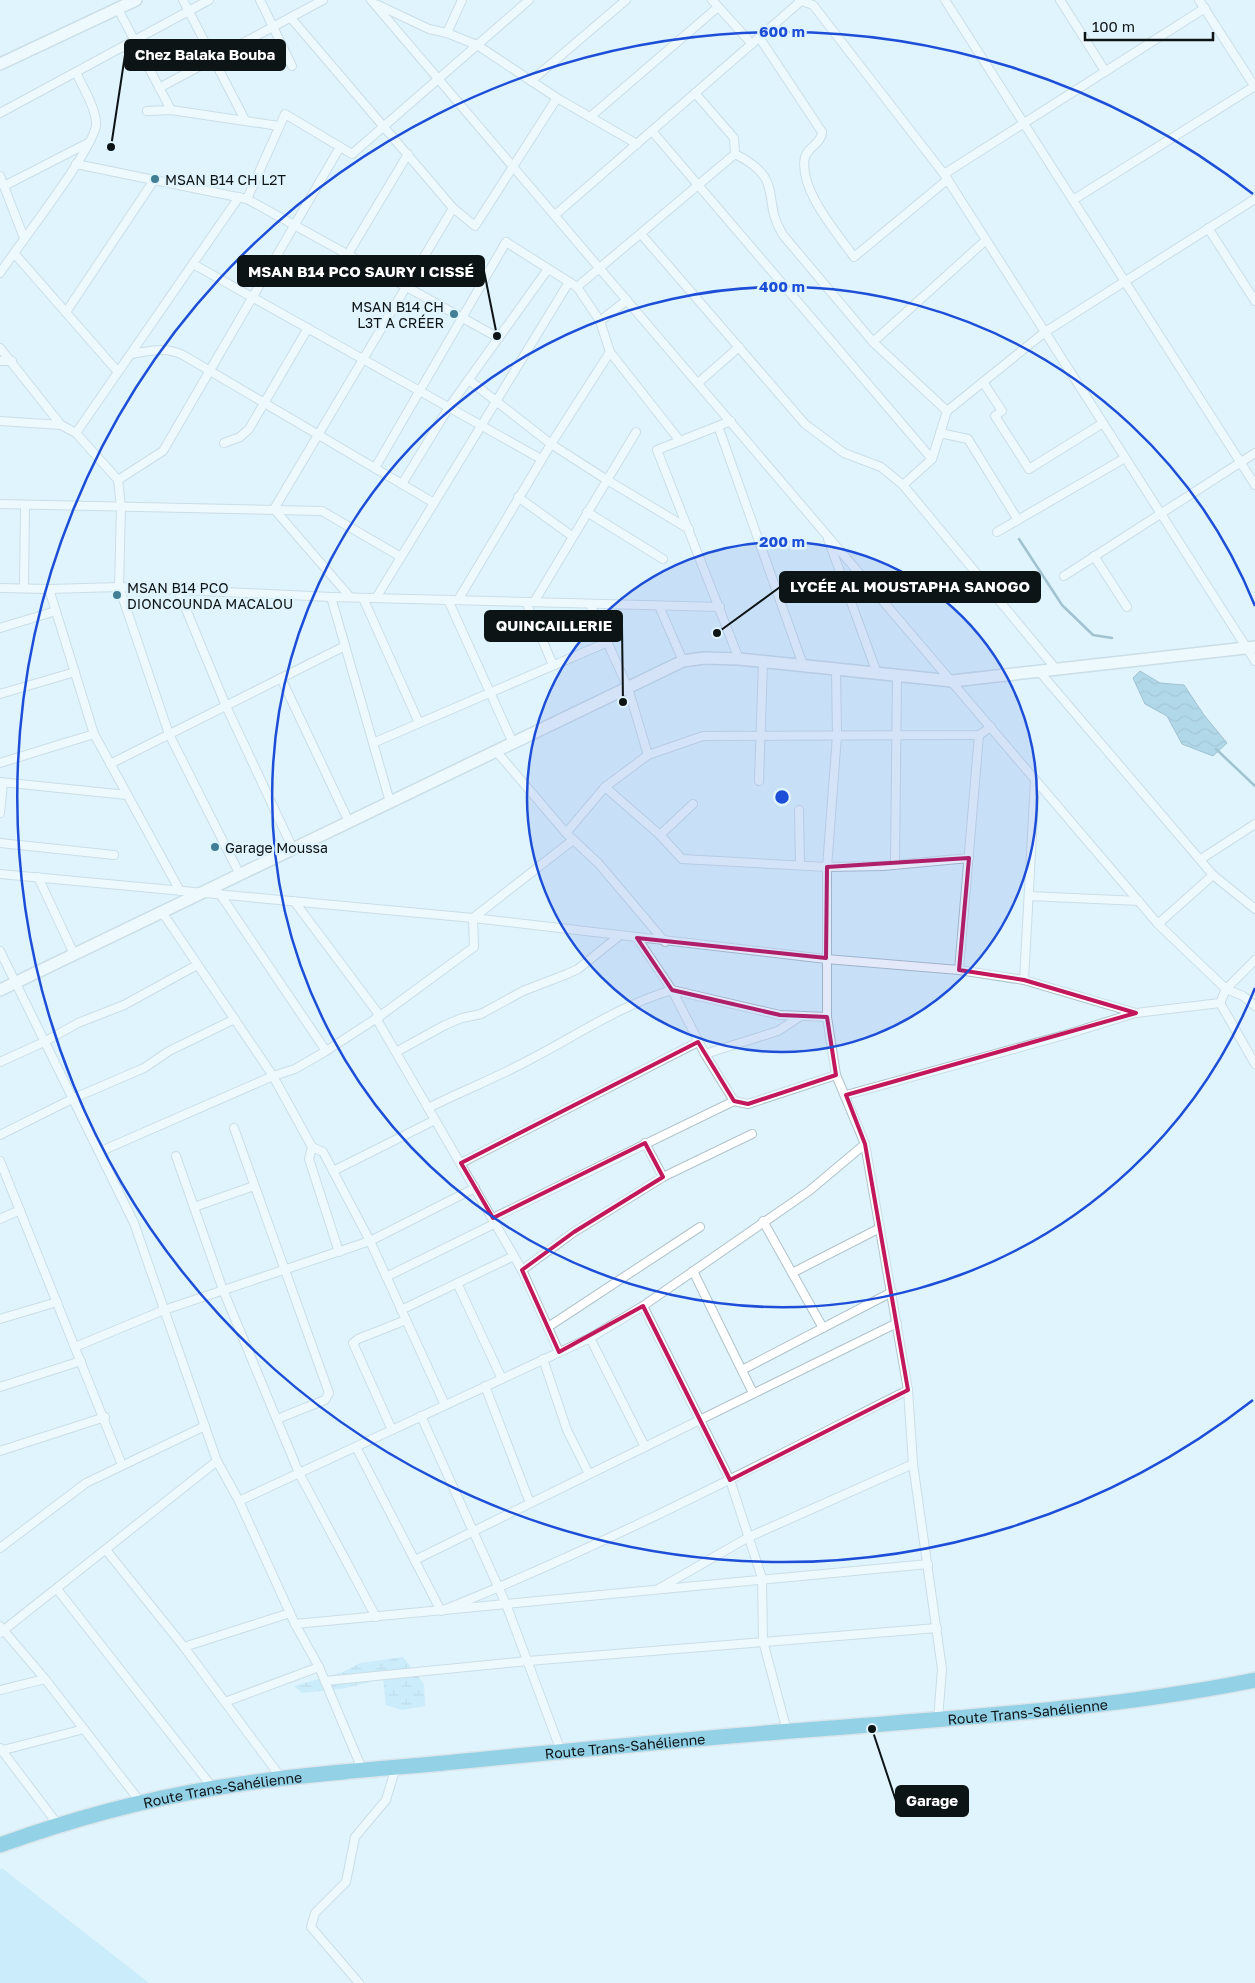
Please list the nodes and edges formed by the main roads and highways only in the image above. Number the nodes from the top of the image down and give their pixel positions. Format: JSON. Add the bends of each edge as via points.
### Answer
{"nodes":[{"id":1,"x":1255,"y":1680,"type":"edge"},
{"id":2,"x":0,"y":1845,"type":"edge"}],
"edges":[{"from":1,"to":2,"type":"highway","name":"Route Trans-Sahélienne","via":[[1124,1702],[362,1769],[213,1788],[59,1826]]}]}
